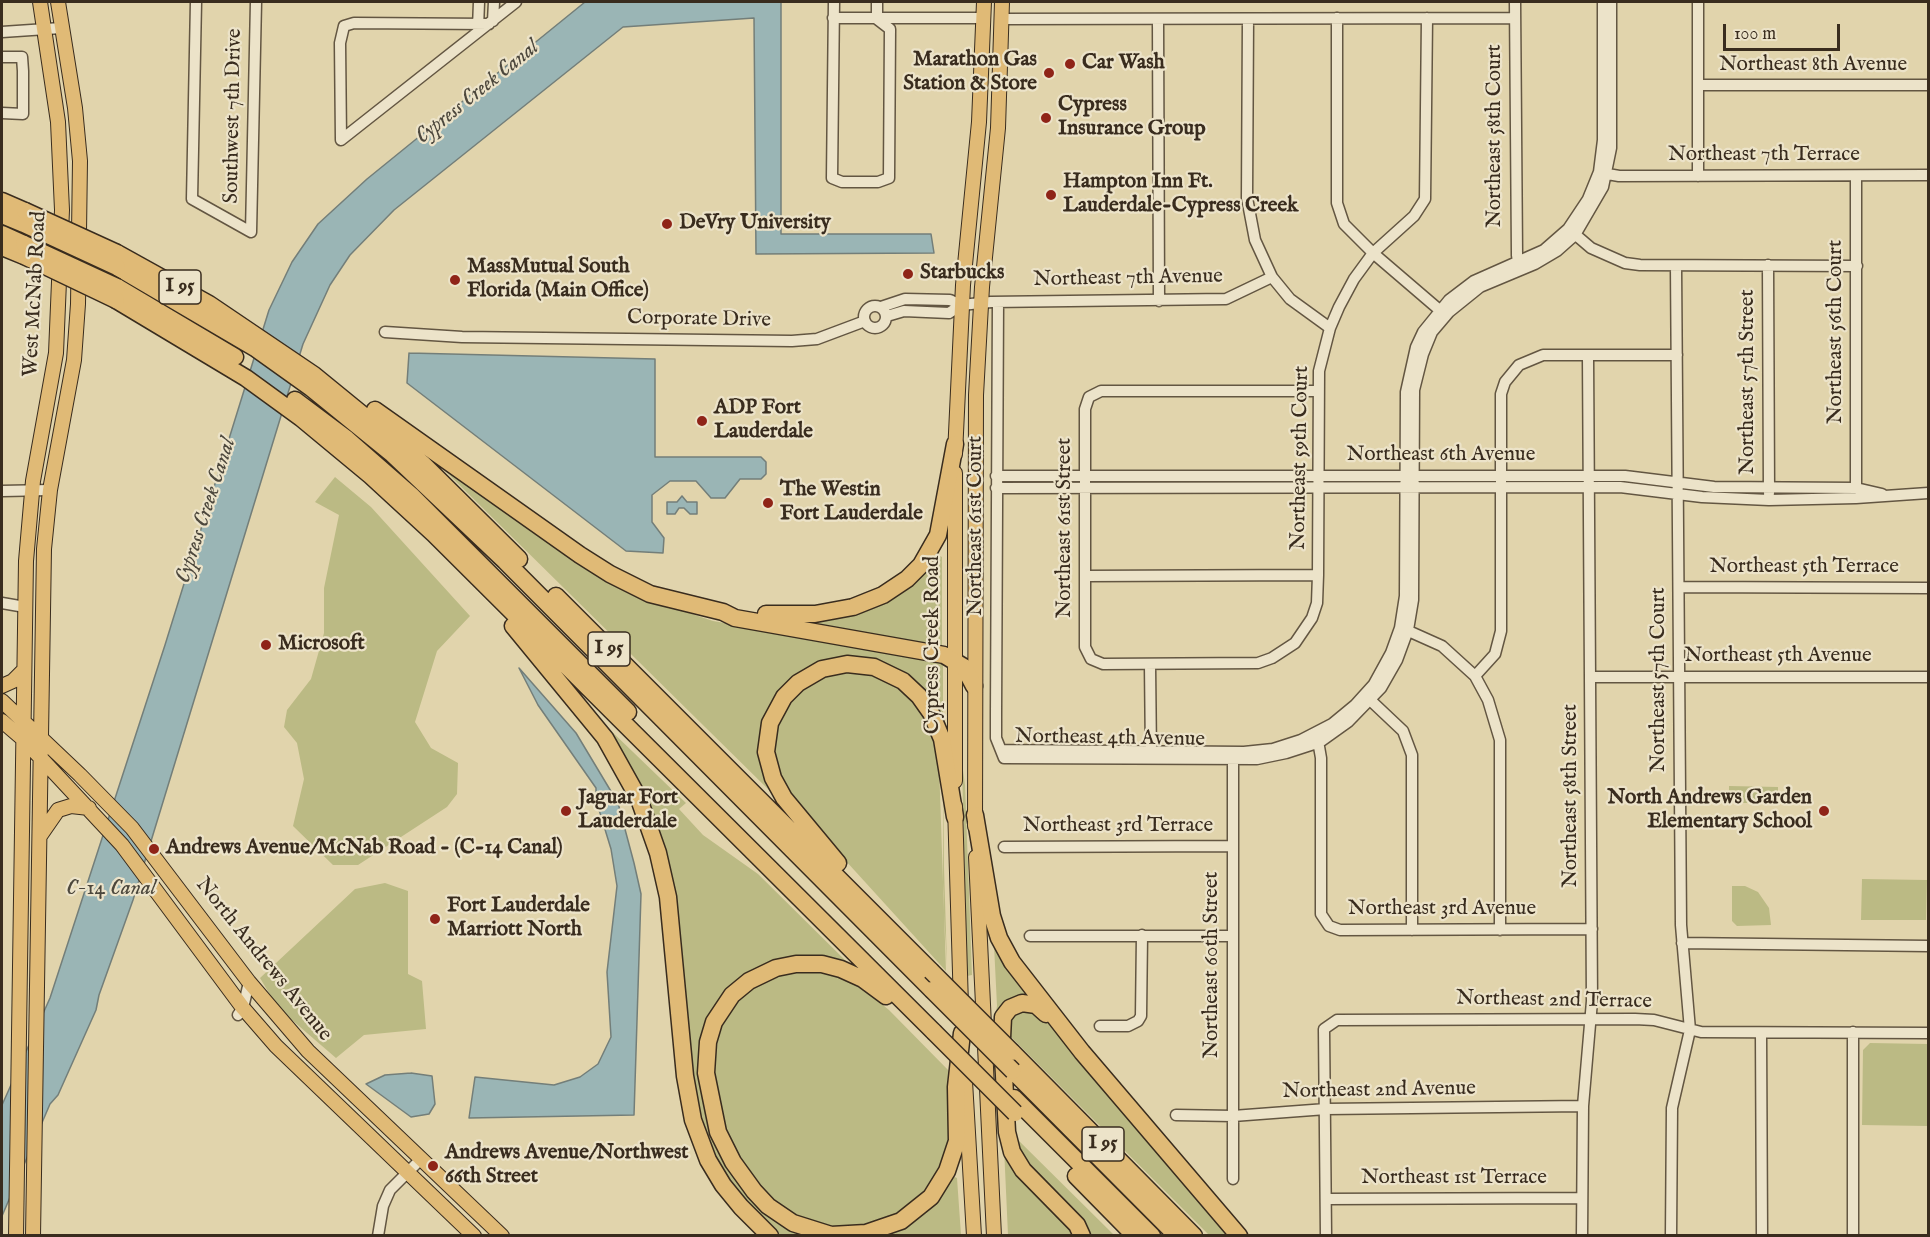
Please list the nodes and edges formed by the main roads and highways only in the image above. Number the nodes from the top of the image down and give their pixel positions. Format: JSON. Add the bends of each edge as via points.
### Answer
{"nodes":[{"id":1,"x":40,"y":2,"type":"edge"},
{"id":2,"x":58,"y":2,"type":"edge"},
{"id":3,"x":984,"y":2,"type":"edge"},
{"id":4,"x":988,"y":2,"type":"edge"},
{"id":5,"x":1002,"y":2,"type":"edge"},
{"id":6,"x":984,"y":18,"type":"junction"},
{"id":7,"x":1002,"y":19,"type":"junction"},
{"id":8,"x":1000,"y":59,"type":"junction"},
{"id":9,"x":2,"y":201,"type":"edge"},
{"id":10,"x":2,"y":215,"type":"edge"},
{"id":11,"x":24,"y":217,"type":"junction"},
{"id":12,"x":2,"y":234,"type":"edge"},
{"id":13,"x":2,"y":247,"type":"edge"},
{"id":14,"x":24,"y":250,"type":"junction"},
{"id":15,"x":312,"y":381,"type":"junction"},
{"id":16,"x":303,"y":412,"type":"junction"},
{"id":17,"x":955,"y":444,"type":"junction"},
{"id":18,"x":475,"y":575,"type":"junction"},
{"id":19,"x":723,"y":612,"type":"junction"},
{"id":20,"x":955,"y":659,"type":"junction"},
{"id":21,"x":24,"y":670,"type":"junction"},
{"id":22,"x":2,"y":686,"type":"edge"},
{"id":23,"x":974,"y":686,"type":"junction"},
{"id":24,"x":2,"y":701,"type":"edge"},
{"id":25,"x":2,"y":721,"type":"edge"},
{"id":26,"x":23,"y":722,"type":"junction"},
{"id":27,"x":23,"y":739,"type":"junction"},
{"id":28,"x":41,"y":739,"type":"junction"},
{"id":29,"x":41,"y":759,"type":"junction"},
{"id":30,"x":89,"y":808,"type":"junction"},
{"id":31,"x":975,"y":815,"type":"junction"},
{"id":32,"x":955,"y":817,"type":"junction"},
{"id":33,"x":39,"y":838,"type":"junction"},
{"id":34,"x":895,"y":935,"type":"junction"},
{"id":35,"x":20,"y":974,"type":"junction"},
{"id":36,"x":37,"y":974,"type":"junction"},
{"id":37,"x":934,"y":1025,"type":"junction"},
{"id":38,"x":962,"y":1033,"type":"junction"},
{"id":39,"x":1082,"y":1052,"type":"junction"},
{"id":40,"x":1014,"y":1105,"type":"junction"},
{"id":41,"x":16,"y":1236,"type":"edge"},
{"id":42,"x":33,"y":1236,"type":"edge"},
{"id":43,"x":474,"y":1236,"type":"edge"},
{"id":44,"x":502,"y":1236,"type":"edge"},
{"id":45,"x":770,"y":1236,"type":"edge"},
{"id":46,"x":974,"y":1236,"type":"edge"},
{"id":47,"x":994,"y":1236,"type":"edge"},
{"id":48,"x":1082,"y":1236,"type":"edge"},
{"id":49,"x":1135,"y":1236,"type":"edge"},
{"id":50,"x":1152,"y":1236,"type":"edge"},
{"id":51,"x":1177,"y":1236,"type":"edge"},
{"id":52,"x":1194,"y":1236,"type":"edge"},
{"id":53,"x":1239,"y":1236,"type":"edge"}],
"edges":[{"from":1,"to":21,"type":"main road","name":"West McNab Road","via":[[60,144],[61,286],[53,381],[32,490]]},
{"from":2,"to":28,"type":"main road","name":"West McNab Road","via":[[80,161],[78,304],[70,390],[50,489],[44,567]]},
{"from":3,"to":6,"type":"main road","name":"Cypress Creek Road"},
{"from":4,"to":7,"type":"main road"},
{"from":5,"to":7,"type":"main road","name":"Cypress Creek Road"},
{"from":6,"to":8,"type":"main road","via":[[991,25]]},
{"from":6,"to":17,"type":"main road","name":"Cypress Creek Road"},
{"from":7,"to":8,"type":"main road","name":"Cypress Creek Road"},
{"from":8,"to":23,"type":"main road","name":"Cypress Creek Road","via":[[976,395]]},
{"from":9,"to":11,"type":"highway","number":"I 95"},
{"from":10,"to":11,"type":"highway"},
{"from":11,"to":15,"type":"highway","number":"I 95","bridge":true,"via":[[117,260],[238,330]]},
{"from":12,"to":14,"type":"highway"},
{"from":13,"to":14,"type":"highway","number":"I 95"},
{"from":14,"to":16,"type":"highway","number":"I 95","bridge":true,"via":[[117,294],[229,360]]},
{"from":15,"to":19,"type":"highway","via":[[349,391],[610,574],[663,598]]},
{"from":15,"to":34,"type":"highway","number":"I 95","via":[[378,426],[444,484]]},
{"from":15,"to":51,"type":"highway","bridge":true,"via":[[458,515]]},
{"from":16,"to":18,"type":"highway","number":"I 95"},
{"from":16,"to":37,"type":"highway","via":[[383,470],[453,535]]},
{"from":17,"to":19,"type":"highway","via":[[938,535],[921,565],[899,585],[866,603],[828,612]]},
{"from":17,"to":20,"type":"main road","name":"Cypress Creek Road"},
{"from":18,"to":37,"type":"highway","number":"I 95"},
{"from":18,"to":45,"type":"highway","via":[[515,630],[605,738],[639,799],[668,897],[685,1076],[693,1120],[705,1154],[723,1185]]},
{"from":19,"to":20,"type":"highway","via":[[735,618]]},
{"from":20,"to":23,"type":"highway"},
{"from":20,"to":32,"type":"main road","name":"Cypress Creek Road"},
{"from":21,"to":22,"type":"main road"},
{"from":21,"to":26,"type":"main road","name":"West McNab Road"},
{"from":23,"to":31,"type":"main road","name":"Cypress Creek Road"},
{"from":24,"to":26,"type":"main road","name":"North Andrews Avenue"},
{"from":25,"to":27,"type":"main road","name":"North Andrews Avenue"},
{"from":26,"to":27,"type":"main road","name":"West McNab Road"},
{"from":26,"to":28,"type":"main road","name":"North Andrews Avenue"},
{"from":27,"to":29,"type":"main road","name":"North Andrews Avenue"},
{"from":27,"to":35,"type":"main road","name":"West McNab Road"},
{"from":28,"to":29,"type":"main road","name":"West McNab Road"},
{"from":28,"to":44,"type":"main road","name":"North Andrews Avenue","via":[[155,855],[249,982],[308,1051]]},
{"from":29,"to":30,"type":"main road","name":"North Andrews Avenue"},
{"from":29,"to":33,"type":"main road","name":"West McNab Road"},
{"from":30,"to":33,"type":"main road","via":[[71,806],[58,810]]},
{"from":30,"to":43,"type":"main road","name":"North Andrews Avenue","via":[[147,878],[240,1011]]},
{"from":31,"to":39,"type":"highway","via":[[990,905],[1002,946]]},
{"from":31,"to":47,"type":"main road","name":"Cypress Creek Road"},
{"from":32,"to":34,"type":"highway","via":[[938,728],[926,706],[903,681],[874,667],[839,665],[806,678],[784,697],[773,714],[766,742],[767,760],[777,788]]},
{"from":32,"to":38,"type":"main road","name":"Cypress Creek Road"},
{"from":33,"to":36,"type":"main road","name":"West McNab Road"},
{"from":34,"to":52,"type":"highway","number":"I 95","bridge":true},
{"from":35,"to":36,"type":"main road"},
{"from":35,"to":41,"type":"main road","name":"West McNab Road"},
{"from":36,"to":42,"type":"main road","name":"West McNab Road"},
{"from":37,"to":38,"type":"highway","via":[[863,980],[831,966],[805,963],[776,968],[749,981],[732,995],[714,1022],[708,1042],[707,1085],[723,1143],[761,1198],[785,1219],[840,1235],[883,1229],[919,1209],[937,1190],[954,1152]]},
{"from":37,"to":40,"type":"highway","number":"I 95","bridge":true},
{"from":38,"to":46,"type":"main road","name":"Cypress Creek Road"},
{"from":39,"to":48,"type":"highway","via":[[1036,1005],[1018,1004],[1005,1014],[1002,1038],[1010,1145],[1023,1170],[1077,1225]]},
{"from":39,"to":53,"type":"highway"},
{"from":40,"to":49,"type":"highway","number":"I 95"},
{"from":40,"to":50,"type":"highway"}]}
